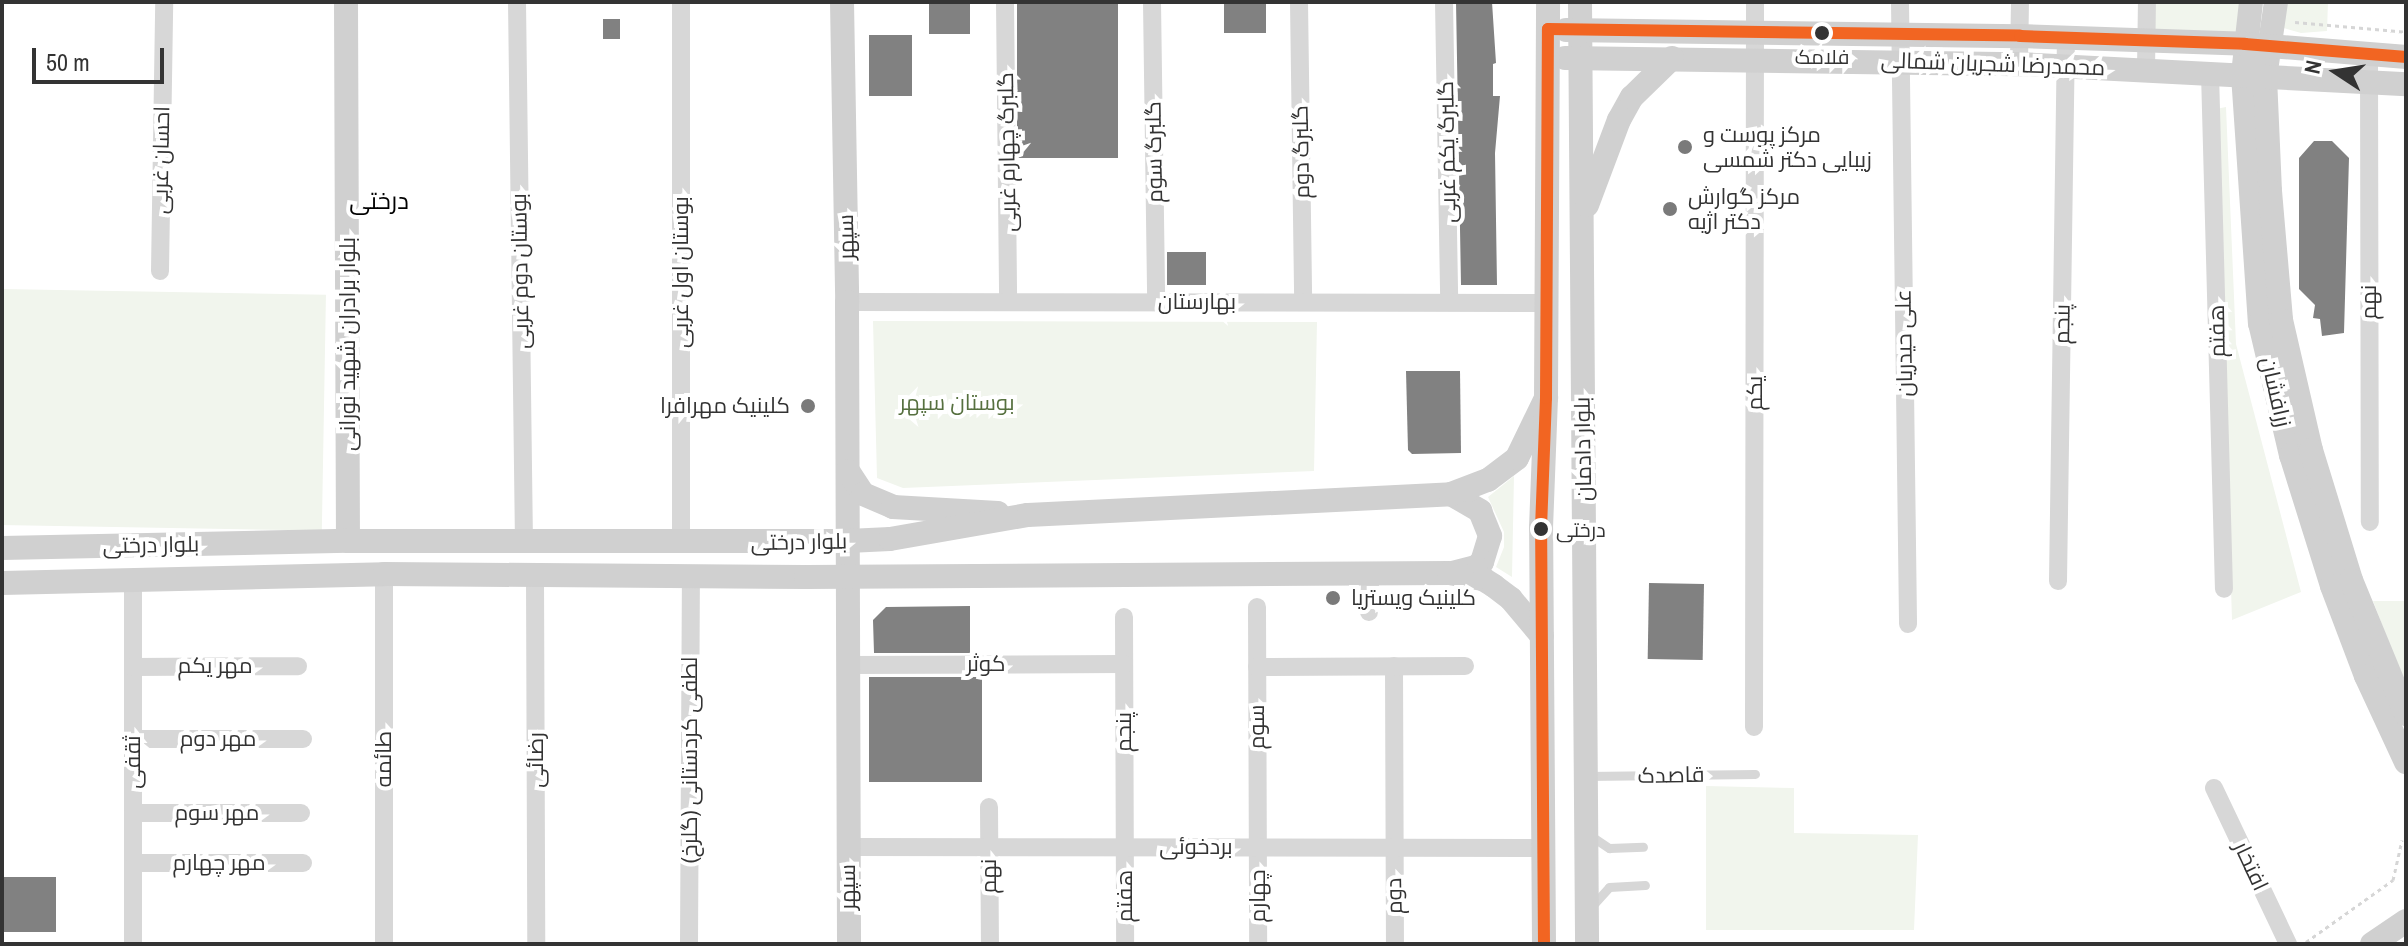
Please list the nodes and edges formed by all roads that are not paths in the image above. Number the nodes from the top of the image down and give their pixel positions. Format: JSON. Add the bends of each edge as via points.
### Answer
{"nodes":[{"id":1,"x":164,"y":2,"type":"edge"},
{"id":2,"x":346,"y":2,"type":"edge"},
{"id":3,"x":517,"y":2,"type":"edge"},
{"id":4,"x":681,"y":2,"type":"edge"},
{"id":5,"x":842,"y":2,"type":"edge"},
{"id":6,"x":1005,"y":2,"type":"edge"},
{"id":7,"x":1152,"y":2,"type":"edge"},
{"id":8,"x":1299,"y":2,"type":"edge"},
{"id":9,"x":1444,"y":2,"type":"edge"},
{"id":10,"x":1548,"y":2,"type":"edge"},
{"id":11,"x":1580,"y":2,"type":"edge"},
{"id":12,"x":1755,"y":2,"type":"edge"},
{"id":13,"x":1900,"y":2,"type":"edge"},
{"id":14,"x":2020,"y":2,"type":"edge"},
{"id":15,"x":2147,"y":2,"type":"edge"},
{"id":16,"x":2251,"y":2,"type":"edge"},
{"id":17,"x":2276,"y":2,"type":"edge"},
{"id":18,"x":1548,"y":29,"type":"junction"},
{"id":19,"x":1579,"y":30,"type":"junction"},
{"id":20,"x":1755,"y":31,"type":"junction"},
{"id":21,"x":1900,"y":32,"type":"junction"},
{"id":22,"x":2020,"y":36,"type":"junction"},
{"id":23,"x":2066,"y":37,"type":"junction"},
{"id":24,"x":2147,"y":41,"type":"junction"},
{"id":25,"x":2257,"y":45,"type":"junction"},
{"id":26,"x":2369,"y":54,"type":"junction"},
{"id":27,"x":2406,"y":57,"type":"edge"},
{"id":28,"x":1580,"y":58,"type":"junction"},
{"id":29,"x":1672,"y":58,"type":"junction"},
{"id":30,"x":1547,"y":59,"type":"junction"},
{"id":31,"x":1755,"y":59,"type":"junction"},
{"id":32,"x":1899,"y":61,"type":"junction"},
{"id":33,"x":2019,"y":64,"type":"junction"},
{"id":34,"x":2066,"y":66,"type":"junction"},
{"id":35,"x":2146,"y":70,"type":"junction"},
{"id":36,"x":2210,"y":73,"type":"junction"},
{"id":37,"x":2254,"y":76,"type":"junction"},
{"id":38,"x":2368,"y":82,"type":"junction"},
{"id":39,"x":2406,"y":84,"type":"edge"},
{"id":40,"x":1581,"y":221,"type":"junction"},
{"id":41,"x":160,"y":271,"type":"dead end"},
{"id":42,"x":847,"y":302,"type":"junction"},
{"id":43,"x":1008,"y":302,"type":"junction"},
{"id":44,"x":1156,"y":302,"type":"junction"},
{"id":45,"x":1303,"y":302,"type":"junction"},
{"id":46,"x":1449,"y":302,"type":"junction"},
{"id":47,"x":1547,"y":303,"type":"junction"},
{"id":48,"x":1546,"y":398,"type":"junction"},
{"id":49,"x":848,"y":471,"type":"junction"},
{"id":50,"x":1451,"y":494,"type":"junction"},
{"id":51,"x":1028,"y":515,"type":"junction"},
{"id":52,"x":2370,"y":522,"type":"dead end"},
{"id":53,"x":949,"y":530,"type":"junction"},
{"id":54,"x":348,"y":541,"type":"junction"},
{"id":55,"x":524,"y":541,"type":"junction"},
{"id":56,"x":848,"y":541,"type":"junction"},
{"id":57,"x":681,"y":542,"type":"junction"},
{"id":58,"x":753,"y":543,"type":"junction"},
{"id":59,"x":2,"y":548,"type":"edge"},
{"id":60,"x":1449,"y":573,"type":"junction"},
{"id":61,"x":384,"y":574,"type":"junction"},
{"id":62,"x":960,"y":575,"type":"junction"},
{"id":63,"x":691,"y":576,"type":"junction"},
{"id":64,"x":753,"y":576,"type":"junction"},
{"id":65,"x":1370,"y":576,"type":"junction"},
{"id":66,"x":535,"y":577,"type":"junction"},
{"id":67,"x":848,"y":577,"type":"junction"},
{"id":68,"x":133,"y":579,"type":"junction"},
{"id":69,"x":2058,"y":581,"type":"dead end"},
{"id":70,"x":2,"y":583,"type":"edge"},
{"id":71,"x":2224,"y":589,"type":"dead end"},
{"id":72,"x":1257,"y":607,"type":"dead end"},
{"id":73,"x":1369,"y":612,"type":"dead end"},
{"id":74,"x":1124,"y":617,"type":"dead end"},
{"id":75,"x":1908,"y":624,"type":"dead end"},
{"id":76,"x":1542,"y":636,"type":"junction"},
{"id":77,"x":1124,"y":664,"type":"junction"},
{"id":78,"x":848,"y":665,"type":"junction"},
{"id":79,"x":298,"y":666,"type":"dead end"},
{"id":80,"x":1394,"y":666,"type":"junction"},
{"id":81,"x":1465,"y":666,"type":"dead end"},
{"id":82,"x":133,"y":667,"type":"junction"},
{"id":83,"x":1257,"y":667,"type":"junction"},
{"id":84,"x":2406,"y":714,"type":"edge"},
{"id":85,"x":1754,"y":727,"type":"dead end"},
{"id":86,"x":133,"y":739,"type":"junction"},
{"id":87,"x":303,"y":739,"type":"dead end"},
{"id":88,"x":2406,"y":762,"type":"edge"},
{"id":89,"x":1755,"y":774,"type":"dead end"},
{"id":90,"x":1586,"y":776,"type":"junction"},
{"id":91,"x":2214,"y":788,"type":"dead end"},
{"id":92,"x":989,"y":807,"type":"dead end"},
{"id":93,"x":133,"y":813,"type":"junction"},
{"id":94,"x":301,"y":813,"type":"dead end"},
{"id":95,"x":1586,"y":833,"type":"junction"},
{"id":96,"x":848,"y":847,"type":"junction"},
{"id":97,"x":989,"y":847,"type":"junction"},
{"id":98,"x":1125,"y":847,"type":"junction"},
{"id":99,"x":1258,"y":847,"type":"junction"},
{"id":100,"x":1643,"y":847,"type":"dead end"},
{"id":101,"x":1393,"y":848,"type":"junction"},
{"id":102,"x":1543,"y":848,"type":"junction"},
{"id":103,"x":135,"y":863,"type":"junction"},
{"id":104,"x":303,"y":863,"type":"dead end"},
{"id":105,"x":1645,"y":885,"type":"dead end"},
{"id":106,"x":1587,"y":912,"type":"junction"},
{"id":107,"x":2406,"y":921,"type":"edge"},
{"id":108,"x":133,"y":944,"type":"edge"},
{"id":109,"x":384,"y":944,"type":"edge"},
{"id":110,"x":536,"y":944,"type":"edge"},
{"id":111,"x":689,"y":944,"type":"edge"},
{"id":112,"x":849,"y":944,"type":"edge"},
{"id":113,"x":990,"y":944,"type":"edge"},
{"id":114,"x":1125,"y":944,"type":"edge"},
{"id":115,"x":1258,"y":944,"type":"edge"},
{"id":116,"x":1395,"y":944,"type":"edge"},
{"id":117,"x":1544,"y":944,"type":"edge"},
{"id":118,"x":1587,"y":944,"type":"edge"},
{"id":119,"x":2288,"y":944,"type":"edge"},
{"id":120,"x":2372,"y":944,"type":"edge"}],
"edges":[{"from":1,"to":41,"type":"street","name":"احسان غربی"},
{"from":2,"to":54,"type":"main road","name":"بلوار برادران شهید نورانی"},
{"from":3,"to":55,"type":"street","name":"بوستان دوم غربی"},
{"from":4,"to":57,"type":"street","name":"بوستان اول غربی"},
{"from":5,"to":42,"type":"main road","name":"سپهر"},
{"from":6,"to":43,"type":"street","name":"گلبرگ چهارم غربی"},
{"from":7,"to":44,"type":"street","name":"گلبرگ سوم"},
{"from":8,"to":45,"type":"street","name":"گلبرگ دوم"},
{"from":9,"to":46,"type":"street","name":"گلبرگ یکم غربی"},
{"from":10,"to":18,"type":"main road","name":"بلوار دادمان"},
{"from":11,"to":19,"type":"main road","name":"بلوار دادمان"},
{"from":12,"to":20,"type":"street","name":"یکم"},
{"from":13,"to":21,"type":"street","name":"علی حیدریان"},
{"from":14,"to":22,"type":"street"},
{"from":15,"to":24,"type":"street"},
{"from":16,"to":25,"type":"main road","name":"زرافشان"},
{"from":17,"to":25,"type":"main road","name":"زرافشان"},
{"from":18,"to":19,"type":"main road","name":"محمدرضا شجریان شمالی"},
{"from":18,"to":30,"type":"main road","name":"بلوار دادمان"},
{"from":19,"to":20,"type":"main road","name":"محمدرضا شجریان شمالی"},
{"from":19,"to":28,"type":"main road","name":"بلوار دادمان"},
{"from":20,"to":21,"type":"main road","name":"محمدرضا شجریان شمالی"},
{"from":20,"to":31,"type":"street","name":"یکم"},
{"from":21,"to":22,"type":"main road","name":"محمدرضا شجریان شمالی"},
{"from":21,"to":32,"type":"street","name":"علی حیدریان"},
{"from":22,"to":23,"type":"main road","name":"محمدرضا شجریان شمالی"},
{"from":22,"to":33,"type":"street"},
{"from":23,"to":24,"type":"main road","name":"محمدرضا شجریان شمالی"},
{"from":23,"to":34,"type":"street","name":"پنجم"},
{"from":24,"to":25,"type":"main road","name":"محمدرضا شجریان شمالی"},
{"from":24,"to":35,"type":"street"},
{"from":25,"to":26,"type":"main road","name":"محمدرضا شجریان شمالی"},
{"from":25,"to":37,"type":"main road","name":"زرافشان"},
{"from":26,"to":27,"type":"main road","name":"محمدرضا شجریان شمالی"},
{"from":26,"to":38,"type":"street","name":"نهم"},
{"from":28,"to":29,"type":"main road","name":"محمدرضا شجریان شمالی"},
{"from":28,"to":30,"type":"main road","name":"محمدرضا شجریان شمالی"},
{"from":28,"to":40,"type":"main road","name":"بلوار دادمان"},
{"from":29,"to":31,"type":"main road","name":"محمدرضا شجریان شمالی"},
{"from":29,"to":40,"type":"main road","via":[[1625,108]]},
{"from":30,"to":47,"type":"main road","name":"بلوار دادمان"},
{"from":31,"to":32,"type":"main road","name":"محمدرضا شجریان شمالی"},
{"from":31,"to":85,"type":"street","name":"یکم"},
{"from":32,"to":33,"type":"main road","name":"محمدرضا شجریان شمالی"},
{"from":32,"to":75,"type":"street","name":"علی حیدریان"},
{"from":33,"to":34,"type":"main road","name":"محمدرضا شجریان شمالی"},
{"from":34,"to":35,"type":"main road","name":"محمدرضا شجریان شمالی"},
{"from":34,"to":69,"type":"street","name":"پنجم"},
{"from":35,"to":36,"type":"main road","name":"محمدرضا شجریان شمالی"},
{"from":36,"to":37,"type":"main road","name":"محمدرضا شجریان شمالی"},
{"from":36,"to":71,"type":"street","name":"هفتم"},
{"from":37,"to":38,"type":"main road","name":"محمدرضا شجریان شمالی"},
{"from":37,"to":84,"type":"main road","name":"زرافشان","via":[[2281,320],[2311,450],[2351,580]]},
{"from":37,"to":88,"type":"main road","name":"زرافشان","via":[[2260,323],[2332,586]]},
{"from":38,"to":39,"type":"main road","name":"محمدرضا شجریان شمالی"},
{"from":38,"to":52,"type":"street","name":"نهم"},
{"from":40,"to":90,"type":"main road","name":"بلوار دادمان"},
{"from":42,"to":43,"type":"street","name":"بهارستان"},
{"from":42,"to":49,"type":"main road","name":"سپهر"},
{"from":43,"to":44,"type":"street","name":"بهارستان"},
{"from":44,"to":45,"type":"street","name":"بهارستان"},
{"from":45,"to":46,"type":"street","name":"بهارستان"},
{"from":46,"to":47,"type":"street","name":"بهارستان"},
{"from":47,"to":48,"type":"main road","name":"بلوار دادمان"},
{"from":48,"to":50,"type":"main road","name":"بلوار درختی","via":[[1517,458],[1488,480]]},
{"from":48,"to":76,"type":"main road","name":"بلوار دادمان"},
{"from":49,"to":51,"type":"main road","via":[[863,494],[893,507]]},
{"from":49,"to":56,"type":"main road","name":"سپهر"},
{"from":50,"to":51,"type":"main road","name":"بلوار درختی"},
{"from":50,"to":60,"type":"main road","via":[[1480,511],[1490,536],[1482,562]]},
{"from":51,"to":53,"type":"main road","name":"بلوار درختی"},
{"from":53,"to":56,"type":"main road","name":"بلوار درختی"},
{"from":53,"to":62,"type":"main road","via":[[920,545],[918,560],[933,570]]},
{"from":54,"to":55,"type":"main road","name":"بلوار درختی"},
{"from":54,"to":59,"type":"main road","name":"بلوار درختی"},
{"from":55,"to":57,"type":"main road","name":"بلوار درختی"},
{"from":56,"to":58,"type":"main road","name":"بلوار درختی"},
{"from":56,"to":67,"type":"main road","name":"سپهر"},
{"from":57,"to":58,"type":"main road","name":"بلوار درختی"},
{"from":58,"to":64,"type":"main road"},
{"from":60,"to":65,"type":"main road","name":"بلوار درختی"},
{"from":60,"to":76,"type":"main road","name":"بلوار درختی","via":[[1494,586]]},
{"from":61,"to":66,"type":"main road","name":"بلوار درختی"},
{"from":61,"to":68,"type":"main road","name":"بلوار درختی"},
{"from":61,"to":109,"type":"street","name":"طائمه"},
{"from":62,"to":65,"type":"main road","name":"بلوار درختی"},
{"from":62,"to":67,"type":"main road","name":"بلوار درختی"},
{"from":63,"to":64,"type":"main road","name":"بلوار درختی"},
{"from":63,"to":66,"type":"main road","name":"بلوار درختی"},
{"from":63,"to":111,"type":"street","name":"لطفی کردستانی (گلرخ)"},
{"from":64,"to":67,"type":"main road","name":"بلوار درختی"},
{"from":65,"to":73,"type":"street"},
{"from":66,"to":110,"type":"street","name":"رضائی"},
{"from":67,"to":78,"type":"main road","name":"سپهر"},
{"from":68,"to":70,"type":"main road","name":"بلوار درختی"},
{"from":68,"to":82,"type":"street","name":"ثقفی"},
{"from":72,"to":83,"type":"street","name":"سوم"},
{"from":74,"to":77,"type":"street","name":"پنجم"},
{"from":76,"to":102,"type":"main road","name":"بلوار دادمان"},
{"from":77,"to":78,"type":"street","name":"کوثر"},
{"from":77,"to":98,"type":"street","name":"پنجم"},
{"from":78,"to":96,"type":"main road","name":"سپهر"},
{"from":79,"to":82,"type":"street","name":"مهر یکم"},
{"from":80,"to":81,"type":"street"},
{"from":80,"to":83,"type":"street"},
{"from":80,"to":101,"type":"street"},
{"from":82,"to":86,"type":"street","name":"ثقفی"},
{"from":83,"to":99,"type":"street","name":"سوم"},
{"from":86,"to":87,"type":"street","name":"مهر دوم"},
{"from":86,"to":93,"type":"street","name":"ثقفی"},
{"from":89,"to":90,"type":"lane","name":"قاصدک"},
{"from":90,"to":95,"type":"main road","name":"بلوار دادمان"},
{"from":91,"to":119,"type":"street","name":"افتخار"},
{"from":92,"to":97,"type":"street","name":"نهم"},
{"from":93,"to":94,"type":"street","name":"مهر سوم"},
{"from":93,"to":103,"type":"street","name":"ثقفی"},
{"from":95,"to":100,"type":"lane","via":[[1609,848]]},
{"from":95,"to":106,"type":"main road","name":"بلوار دادمان"},
{"from":96,"to":97,"type":"street","name":"بردخوئی"},
{"from":96,"to":112,"type":"main road","name":"سپهر"},
{"from":97,"to":98,"type":"street","name":"بردخوئی"},
{"from":97,"to":113,"type":"street","name":"نهم"},
{"from":98,"to":99,"type":"street","name":"بردخوئی"},
{"from":98,"to":114,"type":"street","name":"هفتم"},
{"from":99,"to":101,"type":"street","name":"بردخوئی"},
{"from":99,"to":115,"type":"street","name":"چهارم"},
{"from":101,"to":102,"type":"street","name":"بردخوئی"},
{"from":101,"to":116,"type":"street","name":"دوم"},
{"from":102,"to":117,"type":"main road","name":"بلوار دادمان"},
{"from":103,"to":104,"type":"street","name":"مهر چهارم"},
{"from":103,"to":108,"type":"street","name":"ثقفی"},
{"from":105,"to":106,"type":"lane","via":[[1609,887]]},
{"from":106,"to":118,"type":"main road","name":"بلوار دادمان"},
{"from":107,"to":120,"type":"main road"}]}
